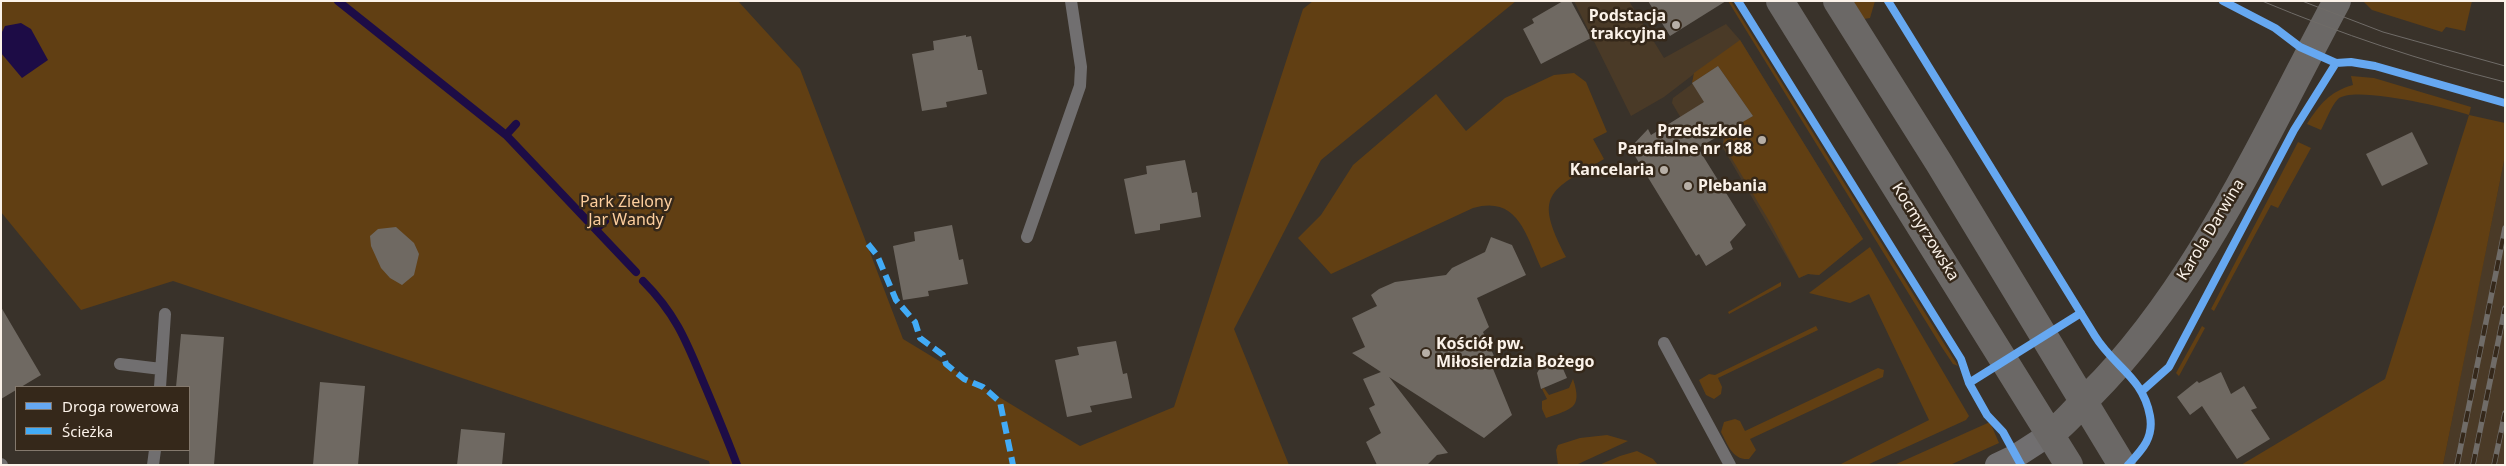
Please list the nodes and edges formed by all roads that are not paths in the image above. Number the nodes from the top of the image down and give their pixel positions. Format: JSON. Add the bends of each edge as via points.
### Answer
{"nodes":[{"id":1,"x":1071,"y":1,"type":"edge"},
{"id":2,"x":1780,"y":1,"type":"edge"},
{"id":3,"x":1837,"y":1,"type":"edge"},
{"id":4,"x":2337,"y":1,"type":"edge"},
{"id":5,"x":1028,"y":237,"type":"dead end"},
{"id":6,"x":165,"y":314,"type":"dead end"},
{"id":7,"x":1664,"y":343,"type":"dead end"},
{"id":8,"x":120,"y":364,"type":"dead end"},
{"id":9,"x":161,"y":368,"type":"junction"},
{"id":10,"x":160,"y":386,"type":"edge"},
{"id":11,"x":2084,"y":400,"type":"junction"},
{"id":12,"x":2050,"y":434,"type":"junction"},
{"id":13,"x":155,"y":451,"type":"edge"},
{"id":14,"x":153,"y":465,"type":"edge"},
{"id":15,"x":1730,"y":465,"type":"edge"},
{"id":16,"x":1997,"y":465,"type":"edge"},
{"id":17,"x":2069,"y":465,"type":"edge"},
{"id":18,"x":2122,"y":465,"type":"edge"}],
"edges":[{"from":1,"to":5,"type":"lane","via":[[1081,67],[1080,86]]},
{"from":2,"to":12,"type":"main road","name":"Kocmyrzowska"},
{"from":3,"to":11,"type":"main road"},
{"from":4,"to":11,"type":"main road","name":"Karola Darwina","via":[[2228,204],[2165,307],[2120,364]]},
{"from":6,"to":9,"type":"lane"},
{"from":7,"to":15,"type":"lane"},
{"from":8,"to":9,"type":"lane"},
{"from":9,"to":10,"type":"lane"},
{"from":11,"to":12,"type":"main road","name":"Karola Darwina"},
{"from":11,"to":18,"type":"main road"},
{"from":12,"to":16,"type":"street"},
{"from":12,"to":17,"type":"main road","name":"Kocmyrzowska"},
{"from":13,"to":14,"type":"lane"}]}
